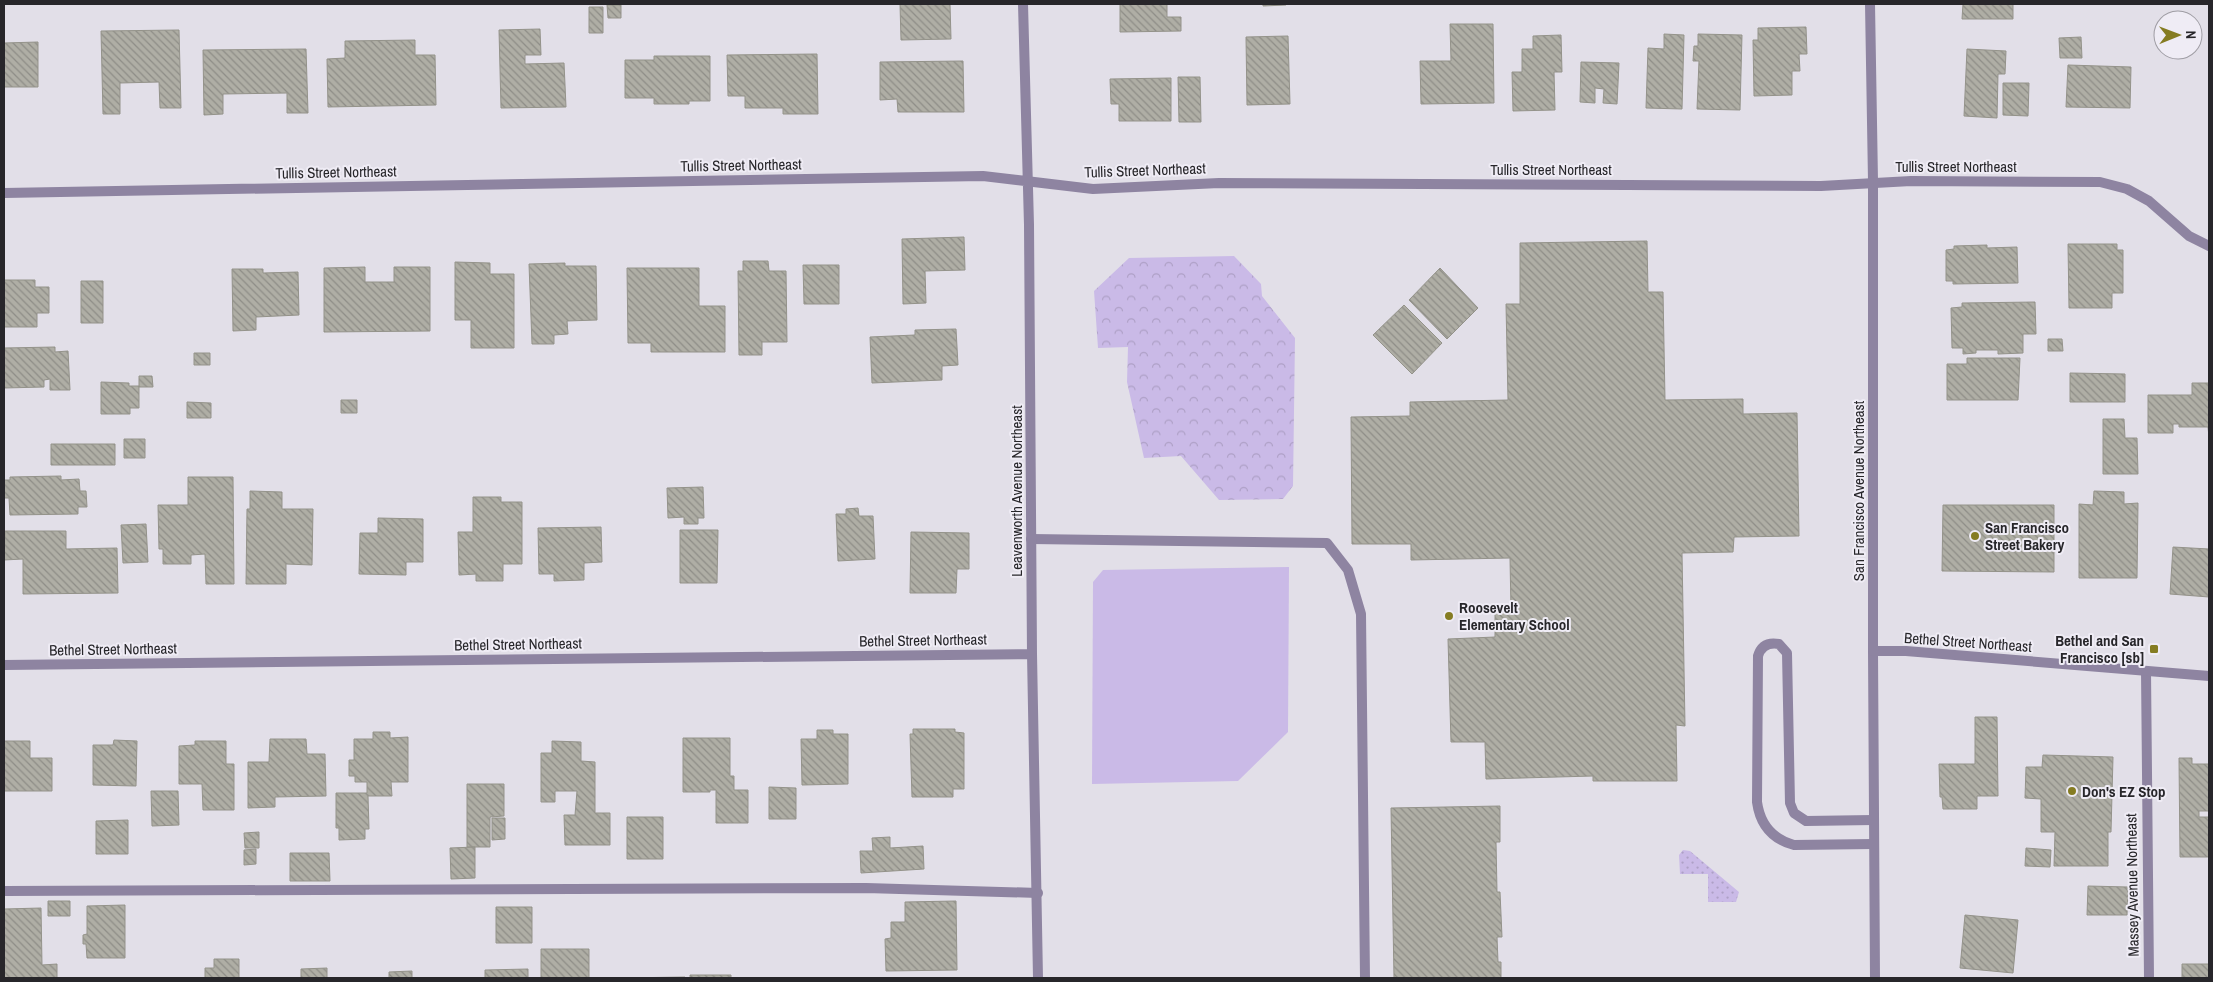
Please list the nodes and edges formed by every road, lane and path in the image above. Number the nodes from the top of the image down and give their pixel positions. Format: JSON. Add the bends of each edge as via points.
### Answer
{"nodes":[{"id":1,"x":1023,"y":4,"type":"edge"},
{"id":2,"x":1870,"y":4,"type":"edge"},
{"id":3,"x":1028,"y":180,"type":"junction"},
{"id":4,"x":1873,"y":181,"type":"junction"},
{"id":5,"x":4,"y":193,"type":"edge"},
{"id":6,"x":2209,"y":246,"type":"edge"},
{"id":7,"x":1031,"y":539,"type":"junction"},
{"id":8,"x":1873,"y":651,"type":"junction"},
{"id":9,"x":1032,"y":654,"type":"junction"},
{"id":10,"x":4,"y":665,"type":"edge"},
{"id":11,"x":2146,"y":671,"type":"junction"},
{"id":12,"x":2209,"y":676,"type":"edge"},
{"id":13,"x":1873,"y":820,"type":"junction"},
{"id":14,"x":1874,"y":844,"type":"junction"},
{"id":15,"x":4,"y":892,"type":"edge"},
{"id":16,"x":1038,"y":893,"type":"junction"},
{"id":17,"x":1038,"y":978,"type":"edge"},
{"id":18,"x":1365,"y":978,"type":"edge"},
{"id":19,"x":1875,"y":978,"type":"edge"},
{"id":20,"x":2149,"y":978,"type":"edge"}],
"edges":[{"from":1,"to":3,"type":"street","name":"Leavenworth Avenue Northeast"},
{"from":2,"to":4,"type":"street","name":"San Francisco Avenue Northeast"},
{"from":3,"to":4,"type":"street","name":"Tullis Street Northeast","via":[[1093,189],[1219,183],[1821,186]]},
{"from":3,"to":5,"type":"street","name":"Tullis Street Northeast","via":[[983,176]]},
{"from":3,"to":7,"type":"street","name":"Leavenworth Avenue Northeast"},
{"from":4,"to":6,"type":"street","name":"Tullis Street Northeast","via":[[2100,182],[2127,188],[2149,201],[2189,236]]},
{"from":4,"to":8,"type":"street","name":"San Francisco Avenue Northeast"},
{"from":7,"to":9,"type":"street","name":"Leavenworth Avenue Northeast"},
{"from":7,"to":18,"type":"street","via":[[1326,543],[1348,570],[1361,614]]},
{"from":8,"to":11,"type":"street","name":"Bethel Street Northeast"},
{"from":8,"to":13,"type":"street","name":"San Francisco Avenue Northeast"},
{"from":9,"to":10,"type":"street","name":"Bethel Street Northeast"},
{"from":9,"to":16,"type":"street","name":"Leavenworth Avenue Northeast"},
{"from":11,"to":12,"type":"street","name":"Bethel Street Northeast"},
{"from":11,"to":20,"type":"street","name":"Massey Avenue Northeast"},
{"from":13,"to":14,"type":"street","name":"San Francisco Avenue Northeast"},
{"from":13,"to":14,"type":"street","via":[[1806,821],[1794,813],[1790,803],[1787,653],[1779,644],[1764,646],[1758,656],[1757,802],[1763,822],[1773,835],[1794,845]]},
{"from":14,"to":19,"type":"street","name":"San Francisco Avenue Northeast"},
{"from":15,"to":16,"type":"street","via":[[866,888]]},
{"from":16,"to":17,"type":"street","name":"Leavenworth Avenue Northeast"}]}
